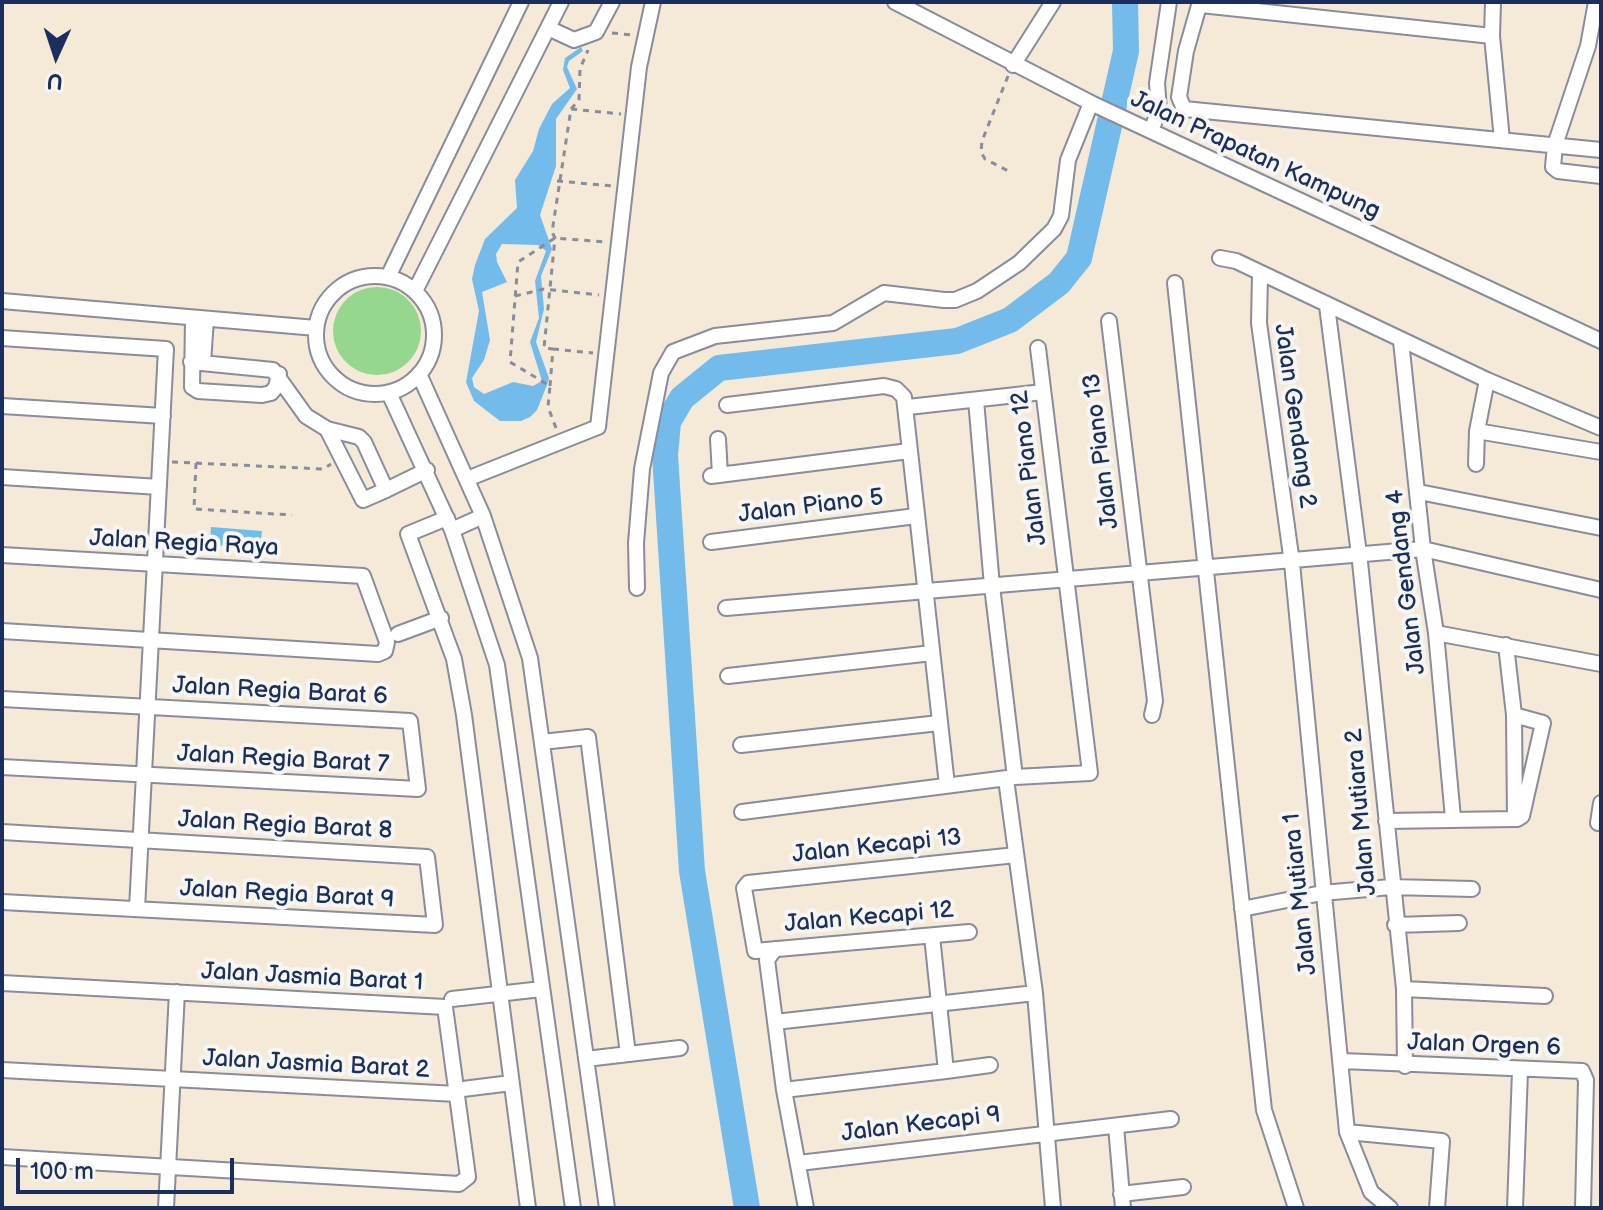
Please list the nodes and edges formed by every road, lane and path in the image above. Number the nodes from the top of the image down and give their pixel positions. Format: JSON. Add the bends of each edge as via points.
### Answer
{"nodes":[{"id":1,"x":521,"y":2,"type":"edge"},
{"id":2,"x":561,"y":2,"type":"edge"},
{"id":3,"x":612,"y":2,"type":"edge"},
{"id":4,"x":653,"y":2,"type":"edge"},
{"id":5,"x":895,"y":2,"type":"edge"},
{"id":6,"x":1053,"y":2,"type":"edge"},
{"id":7,"x":1169,"y":2,"type":"edge"},
{"id":8,"x":1493,"y":2,"type":"edge"},
{"id":9,"x":1596,"y":2,"type":"edge"},
{"id":10,"x":1201,"y":4,"type":"edge"},
{"id":11,"x":548,"y":28,"type":"junction"},
{"id":12,"x":590,"y":34,"type":"junction"},
{"id":13,"x":1492,"y":36,"type":"junction"},
{"id":14,"x":646,"y":37,"type":"junction"},
{"id":15,"x":1594,"y":46,"type":"edge"},
{"id":16,"x":1013,"y":65,"type":"junction"},
{"id":17,"x":1092,"y":104,"type":"junction"},
{"id":18,"x":571,"y":109,"type":"junction"},
{"id":19,"x":634,"y":115,"type":"junction"},
{"id":20,"x":1144,"y":128,"type":"junction"},
{"id":21,"x":1502,"y":140,"type":"junction"},
{"id":22,"x":1555,"y":145,"type":"junction"},
{"id":23,"x":1601,"y":150,"type":"edge"},
{"id":24,"x":1012,"y":173,"type":"dead end"},
{"id":25,"x":1601,"y":176,"type":"edge"},
{"id":26,"x":557,"y":181,"type":"junction"},
{"id":27,"x":626,"y":188,"type":"junction"},
{"id":28,"x":553,"y":239,"type":"junction"},
{"id":29,"x":620,"y":243,"type":"junction"},
{"id":30,"x":1220,"y":258,"type":"dead end"},
{"id":31,"x":1260,"y":275,"type":"junction"},
{"id":32,"x":388,"y":277,"type":"junction"},
{"id":33,"x":1175,"y":283,"type":"dead end"},
{"id":34,"x":547,"y":290,"type":"junction"},
{"id":35,"x":415,"y":291,"type":"junction"},
{"id":36,"x":515,"y":296,"type":"junction"},
{"id":37,"x":615,"y":296,"type":"junction"},
{"id":38,"x":2,"y":301,"type":"edge"},
{"id":39,"x":1327,"y":306,"type":"junction"},
{"id":40,"x":199,"y":319,"type":"junction"},
{"id":41,"x":1109,"y":321,"type":"dead end"},
{"id":42,"x":316,"y":328,"type":"junction"},
{"id":43,"x":2,"y":338,"type":"edge"},
{"id":44,"x":1401,"y":341,"type":"junction"},
{"id":45,"x":1601,"y":341,"type":"edge"},
{"id":46,"x":1038,"y":348,"type":"dead end"},
{"id":47,"x":553,"y":349,"type":"junction"},
{"id":48,"x":608,"y":355,"type":"junction"},
{"id":49,"x":197,"y":363,"type":"junction"},
{"id":50,"x":279,"y":374,"type":"junction"},
{"id":51,"x":419,"y":374,"type":"junction"},
{"id":52,"x":1487,"y":380,"type":"junction"},
{"id":53,"x":549,"y":386,"type":"junction"},
{"id":54,"x":1043,"y":392,"type":"junction"},
{"id":55,"x":389,"y":393,"type":"junction"},
{"id":56,"x":262,"y":395,"type":"junction"},
{"id":57,"x":976,"y":400,"type":"junction"},
{"id":58,"x":294,"y":402,"type":"junction"},
{"id":59,"x":727,"y":405,"type":"dead end"},
{"id":60,"x":2,"y":406,"type":"edge"},
{"id":61,"x":908,"y":407,"type":"junction"},
{"id":62,"x":163,"y":416,"type":"junction"},
{"id":63,"x":1601,"y":428,"type":"edge"},
{"id":64,"x":327,"y":429,"type":"junction"},
{"id":65,"x":1477,"y":431,"type":"junction"},
{"id":66,"x":718,"y":439,"type":"dead end"},
{"id":67,"x":562,"y":441,"type":"junction"},
{"id":68,"x":909,"y":451,"type":"junction"},
{"id":69,"x":1601,"y":452,"type":"edge"},
{"id":70,"x":342,"y":458,"type":"junction"},
{"id":71,"x":161,"y":461,"type":"junction"},
{"id":72,"x":196,"y":463,"type":"junction"},
{"id":73,"x":1476,"y":464,"type":"dead end"},
{"id":74,"x":427,"y":470,"type":"junction"},
{"id":75,"x":2,"y":477,"type":"edge"},
{"id":76,"x":467,"y":479,"type":"junction"},
{"id":77,"x":159,"y":487,"type":"junction"},
{"id":78,"x":386,"y":490,"type":"junction"},
{"id":79,"x":1419,"y":492,"type":"junction"},
{"id":80,"x":292,"y":515,"type":"dead end"},
{"id":81,"x":483,"y":516,"type":"junction"},
{"id":82,"x":916,"y":516,"type":"junction"},
{"id":83,"x":449,"y":524,"type":"junction"},
{"id":84,"x":1601,"y":528,"type":"edge"},
{"id":85,"x":711,"y":542,"type":"dead end"},
{"id":86,"x":1423,"y":549,"type":"junction"},
{"id":87,"x":1359,"y":554,"type":"junction"},
{"id":88,"x":2,"y":555,"type":"edge"},
{"id":89,"x":1292,"y":563,"type":"junction"},
{"id":90,"x":155,"y":564,"type":"junction"},
{"id":91,"x":1206,"y":570,"type":"junction"},
{"id":92,"x":1146,"y":574,"type":"junction"},
{"id":93,"x":1066,"y":582,"type":"junction"},
{"id":94,"x":992,"y":586,"type":"junction"},
{"id":95,"x":637,"y":588,"type":"dead end"},
{"id":96,"x":927,"y":590,"type":"junction"},
{"id":97,"x":1601,"y":590,"type":"edge"},
{"id":98,"x":726,"y":608,"type":"dead end"},
{"id":99,"x":441,"y":618,"type":"junction"},
{"id":100,"x":2,"y":631,"type":"edge"},
{"id":101,"x":1436,"y":633,"type":"junction"},
{"id":102,"x":398,"y":634,"type":"dead end"},
{"id":103,"x":151,"y":640,"type":"junction"},
{"id":104,"x":1506,"y":645,"type":"junction"},
{"id":105,"x":932,"y":653,"type":"junction"},
{"id":106,"x":1601,"y":664,"type":"edge"},
{"id":107,"x":728,"y":676,"type":"dead end"},
{"id":108,"x":2,"y":699,"type":"edge"},
{"id":109,"x":148,"y":707,"type":"junction"},
{"id":110,"x":1152,"y":715,"type":"dead end"},
{"id":111,"x":1514,"y":715,"type":"junction"},
{"id":112,"x":939,"y":723,"type":"junction"},
{"id":113,"x":542,"y":742,"type":"junction"},
{"id":114,"x":741,"y":745,"type":"dead end"},
{"id":115,"x":2,"y":767,"type":"edge"},
{"id":116,"x":144,"y":774,"type":"junction"},
{"id":117,"x":1011,"y":778,"type":"junction"},
{"id":118,"x":947,"y":785,"type":"junction"},
{"id":119,"x":418,"y":789,"type":"joint"},
{"id":120,"x":1601,"y":803,"type":"edge"},
{"id":121,"x":742,"y":812,"type":"dead end"},
{"id":122,"x":1453,"y":818,"type":"junction"},
{"id":123,"x":1515,"y":819,"type":"junction"},
{"id":124,"x":1386,"y":821,"type":"junction"},
{"id":125,"x":1598,"y":823,"type":"dead end"},
{"id":126,"x":2,"y":832,"type":"edge"},
{"id":127,"x":141,"y":840,"type":"junction"},
{"id":128,"x":1016,"y":855,"type":"junction"},
{"id":129,"x":1391,"y":887,"type":"junction"},
{"id":130,"x":1472,"y":889,"type":"dead end"},
{"id":131,"x":1322,"y":893,"type":"junction"},
{"id":132,"x":2,"y":902,"type":"edge"},
{"id":133,"x":137,"y":909,"type":"junction"},
{"id":134,"x":1242,"y":909,"type":"junction"},
{"id":135,"x":1459,"y":923,"type":"dead end"},
{"id":136,"x":435,"y":925,"type":"joint"},
{"id":137,"x":1395,"y":925,"type":"junction"},
{"id":138,"x":969,"y":932,"type":"dead end"},
{"id":139,"x":932,"y":936,"type":"junction"},
{"id":140,"x":775,"y":949,"type":"junction"},
{"id":141,"x":2,"y":983,"type":"edge"},
{"id":142,"x":542,"y":989,"type":"junction"},
{"id":143,"x":1404,"y":989,"type":"junction"},
{"id":144,"x":177,"y":992,"type":"junction"},
{"id":145,"x":1035,"y":993,"type":"junction"},
{"id":146,"x":499,"y":994,"type":"junction"},
{"id":147,"x":1545,"y":996,"type":"dead end"},
{"id":148,"x":448,"y":1003,"type":"junction"},
{"id":149,"x":940,"y":1003,"type":"junction"},
{"id":150,"x":775,"y":1022,"type":"junction"},
{"id":151,"x":680,"y":1048,"type":"dead end"},
{"id":152,"x":628,"y":1054,"type":"junction"},
{"id":153,"x":586,"y":1059,"type":"junction"},
{"id":154,"x":1342,"y":1061,"type":"junction"},
{"id":155,"x":990,"y":1065,"type":"dead end"},
{"id":156,"x":1405,"y":1066,"type":"junction"},
{"id":157,"x":2,"y":1070,"type":"edge"},
{"id":158,"x":946,"y":1071,"type":"junction"},
{"id":159,"x":1520,"y":1071,"type":"junction"},
{"id":160,"x":172,"y":1080,"type":"junction"},
{"id":161,"x":511,"y":1083,"type":"junction"},
{"id":162,"x":784,"y":1090,"type":"junction"},
{"id":163,"x":460,"y":1092,"type":"junction"},
{"id":164,"x":1171,"y":1119,"type":"dead end"},
{"id":165,"x":1116,"y":1126,"type":"junction"},
{"id":166,"x":1048,"y":1132,"type":"junction"},
{"id":167,"x":1347,"y":1132,"type":"junction"},
{"id":168,"x":2,"y":1157,"type":"edge"},
{"id":169,"x":799,"y":1163,"type":"junction"},
{"id":170,"x":168,"y":1167,"type":"junction"},
{"id":171,"x":1183,"y":1187,"type":"dead end"},
{"id":172,"x":1122,"y":1201,"type":"edge"},
{"id":173,"x":166,"y":1208,"type":"edge"},
{"id":174,"x":528,"y":1208,"type":"edge"},
{"id":175,"x":573,"y":1208,"type":"edge"},
{"id":176,"x":607,"y":1208,"type":"edge"},
{"id":177,"x":806,"y":1208,"type":"edge"},
{"id":178,"x":1053,"y":1208,"type":"edge"},
{"id":179,"x":1296,"y":1208,"type":"edge"},
{"id":180,"x":1390,"y":1208,"type":"edge"},
{"id":181,"x":1437,"y":1208,"type":"edge"},
{"id":182,"x":1515,"y":1208,"type":"edge"},
{"id":183,"x":1583,"y":1208,"type":"edge"}],
"edges":[{"from":1,"to":32,"type":"street"},
{"from":2,"to":11,"type":"street"},
{"from":3,"to":12,"type":"street"},
{"from":4,"to":14,"type":"street"},
{"from":5,"to":16,"type":"street","name":"Jalan Prapatan Kampung"},
{"from":6,"to":16,"type":"street"},
{"from":7,"to":20,"type":"street","via":[[1157,83],[1159,110]]},
{"from":8,"to":13,"type":"street"},
{"from":9,"to":15,"type":"street"},
{"from":10,"to":13,"type":"street"},
{"from":10,"to":21,"type":"street","via":[[1186,51],[1179,97],[1184,109]]},
{"from":11,"to":12,"type":"street","via":[[574,40]]},
{"from":11,"to":35,"type":"street"},
{"from":12,"to":14,"type":"path"},
{"from":12,"to":18,"type":"path","via":[[580,69],[579,100]]},
{"from":13,"to":21,"type":"street"},
{"from":14,"to":19,"type":"street"},
{"from":15,"to":22,"type":"street"},
{"from":16,"to":17,"type":"street","name":"Jalan Prapatan Kampung"},
{"from":16,"to":24,"type":"path","via":[[981,148],[985,159]]},
{"from":17,"to":20,"type":"street","name":"Jalan Prapatan Kampung"},
{"from":17,"to":95,"type":"street","via":[[1068,160],[1061,216],[1054,229],[1019,263],[977,291],[955,300],[884,293],[833,323],[715,336],[673,352],[661,373],[642,469]]},
{"from":18,"to":19,"type":"path"},
{"from":18,"to":26,"type":"path"},
{"from":19,"to":27,"type":"street"},
{"from":20,"to":45,"type":"street","name":"Jalan Prapatan Kampung"},
{"from":21,"to":22,"type":"street"},
{"from":22,"to":23,"type":"street"},
{"from":22,"to":25,"type":"street","via":[[1553,167],[1558,171]]},
{"from":26,"to":27,"type":"path"},
{"from":26,"to":28,"type":"path"},
{"from":27,"to":29,"type":"street"},
{"from":28,"to":29,"type":"path"},
{"from":28,"to":34,"type":"path"},
{"from":28,"to":36,"type":"path","via":[[518,262]]},
{"from":29,"to":37,"type":"street"},
{"from":30,"to":31,"type":"street"},
{"from":31,"to":39,"type":"street"},
{"from":31,"to":89,"type":"street","name":"Jalan Gendang 2","via":[[1259,323]]},
{"from":32,"to":35,"type":"street"},
{"from":32,"to":42,"type":"street","via":[[349,281],[321,309]]},
{"from":33,"to":91,"type":"street"},
{"from":34,"to":36,"type":"path"},
{"from":34,"to":37,"type":"path"},
{"from":34,"to":47,"type":"path","via":[[544,348]]},
{"from":35,"to":51,"type":"street","via":[[429,309],[435,332],[431,354]]},
{"from":36,"to":53,"type":"path","via":[[510,362]]},
{"from":37,"to":48,"type":"street"},
{"from":38,"to":40,"type":"street"},
{"from":39,"to":44,"type":"street"},
{"from":39,"to":87,"type":"street","name":"Jalan Mutiara 2"},
{"from":40,"to":42,"type":"street"},
{"from":40,"to":49,"type":"street"},
{"from":41,"to":92,"type":"street","name":"Jalan Piano 13"},
{"from":42,"to":55,"type":"street","via":[[320,356],[336,379],[352,389]]},
{"from":43,"to":62,"type":"street","via":[[166,349]]},
{"from":44,"to":52,"type":"street"},
{"from":44,"to":79,"type":"street","name":"Jalan Gendang 4"},
{"from":46,"to":54,"type":"street","name":"Jalan Piano 12"},
{"from":47,"to":48,"type":"path"},
{"from":47,"to":53,"type":"path"},
{"from":48,"to":67,"type":"street","via":[[598,427]]},
{"from":49,"to":50,"type":"street"},
{"from":49,"to":56,"type":"street","via":[[191,381],[198,391]]},
{"from":50,"to":56,"type":"street","via":[[276,387]]},
{"from":50,"to":58,"type":"street"},
{"from":51,"to":55,"type":"street"},
{"from":51,"to":76,"type":"street"},
{"from":52,"to":63,"type":"street"},
{"from":52,"to":65,"type":"street"},
{"from":53,"to":67,"type":"path","via":[[548,407]]},
{"from":54,"to":57,"type":"street"},
{"from":54,"to":93,"type":"street","name":"Jalan Piano 12"},
{"from":55,"to":74,"type":"street"},
{"from":56,"to":58,"type":"street"},
{"from":57,"to":61,"type":"street"},
{"from":57,"to":94,"type":"street"},
{"from":58,"to":64,"type":"street"},
{"from":59,"to":61,"type":"street","via":[[884,386],[896,389]]},
{"from":60,"to":62,"type":"street"},
{"from":61,"to":68,"type":"street"},
{"from":62,"to":71,"type":"street"},
{"from":64,"to":70,"type":"street"},
{"from":64,"to":78,"type":"street","via":[[364,442]]},
{"from":65,"to":69,"type":"street"},
{"from":65,"to":73,"type":"street"},
{"from":66,"to":68,"type":"street","via":[[716,475]]},
{"from":67,"to":76,"type":"street"},
{"from":68,"to":82,"type":"street"},
{"from":70,"to":72,"type":"path","via":[[323,469]]},
{"from":70,"to":78,"type":"street","via":[[363,500]]},
{"from":71,"to":72,"type":"path"},
{"from":71,"to":77,"type":"street"},
{"from":72,"to":80,"type":"path","via":[[194,509]]},
{"from":74,"to":78,"type":"street"},
{"from":74,"to":83,"type":"street"},
{"from":75,"to":77,"type":"street"},
{"from":76,"to":81,"type":"street"},
{"from":77,"to":90,"type":"street"},
{"from":79,"to":84,"type":"street"},
{"from":79,"to":86,"type":"street","name":"Jalan Gendang 4"},
{"from":81,"to":83,"type":"street"},
{"from":81,"to":113,"type":"street","via":[[530,658]]},
{"from":82,"to":85,"type":"street","name":"Jalan Piano 5"},
{"from":82,"to":96,"type":"street"},
{"from":83,"to":99,"type":"street","via":[[408,534]]},
{"from":83,"to":142,"type":"street","via":[[497,665]]},
{"from":86,"to":87,"type":"street"},
{"from":86,"to":97,"type":"street"},
{"from":86,"to":101,"type":"street","name":"Jalan Gendang 4"},
{"from":87,"to":89,"type":"street"},
{"from":87,"to":124,"type":"street","name":"Jalan Mutiara 2"},
{"from":88,"to":90,"type":"street","name":"Jalan Regia Raya"},
{"from":89,"to":91,"type":"street"},
{"from":89,"to":131,"type":"street","name":"Jalan Mutiara 1"},
{"from":90,"to":103,"type":"street"},
{"from":90,"to":103,"type":"street","name":"Jalan Regia Raya","via":[[363,576],[387,642],[378,654]]},
{"from":91,"to":92,"type":"street"},
{"from":91,"to":134,"type":"street"},
{"from":92,"to":93,"type":"street"},
{"from":92,"to":110,"type":"street","name":"Jalan Piano 13"},
{"from":93,"to":94,"type":"street"},
{"from":93,"to":117,"type":"street","name":"Jalan Piano 12","via":[[1090,773]]},
{"from":94,"to":96,"type":"street"},
{"from":94,"to":117,"type":"street"},
{"from":96,"to":98,"type":"street"},
{"from":96,"to":105,"type":"street"},
{"from":99,"to":102,"type":"street"},
{"from":99,"to":146,"type":"street","via":[[464,715]]},
{"from":100,"to":103,"type":"street"},
{"from":101,"to":104,"type":"street"},
{"from":101,"to":122,"type":"street","name":"Jalan Gendang 4"},
{"from":103,"to":109,"type":"street"},
{"from":104,"to":106,"type":"street"},
{"from":104,"to":111,"type":"street"},
{"from":105,"to":107,"type":"street"},
{"from":105,"to":112,"type":"street"},
{"from":108,"to":109,"type":"street","name":"Jalan Regia Barat 6"},
{"from":109,"to":116,"type":"street"},
{"from":109,"to":119,"type":"street","name":"Jalan Regia Barat 6","via":[[410,721]]},
{"from":111,"to":123,"type":"street"},
{"from":111,"to":123,"type":"street","via":[[1543,723],[1522,816]]},
{"from":112,"to":114,"type":"street"},
{"from":112,"to":118,"type":"street"},
{"from":113,"to":152,"type":"street","via":[[588,737]]},
{"from":113,"to":153,"type":"street"},
{"from":115,"to":116,"type":"street","name":"Jalan Regia Barat 7"},
{"from":116,"to":119,"type":"street","name":"Jalan Regia Barat 7"},
{"from":116,"to":127,"type":"street"},
{"from":117,"to":118,"type":"street"},
{"from":117,"to":128,"type":"street"},
{"from":118,"to":121,"type":"street"},
{"from":120,"to":125,"type":"street"},
{"from":122,"to":123,"type":"street"},
{"from":122,"to":124,"type":"street"},
{"from":124,"to":129,"type":"street","name":"Jalan Mutiara 2"},
{"from":126,"to":127,"type":"street","name":"Jalan Regia Barat 8"},
{"from":127,"to":133,"type":"street"},
{"from":127,"to":136,"type":"street","name":"Jalan Regia Barat 8","via":[[427,857]]},
{"from":128,"to":140,"type":"street","name":"Jalan Kecapi 13","via":[[745,886],[753,949]]},
{"from":128,"to":145,"type":"street"},
{"from":129,"to":130,"type":"street"},
{"from":129,"to":131,"type":"street"},
{"from":129,"to":137,"type":"street","name":"Jalan Mutiara 2"},
{"from":131,"to":134,"type":"street"},
{"from":131,"to":154,"type":"street","name":"Jalan Mutiara 1"},
{"from":132,"to":133,"type":"street","name":"Jalan Regia Barat 9"},
{"from":133,"to":136,"type":"street","name":"Jalan Regia Barat 9"},
{"from":134,"to":179,"type":"street","via":[[1264,1110]]},
{"from":135,"to":137,"type":"street"},
{"from":137,"to":143,"type":"street","name":"Jalan Mutiara 2"},
{"from":138,"to":139,"type":"street","name":"Jalan Kecapi 12"},
{"from":139,"to":140,"type":"street","name":"Jalan Kecapi 12"},
{"from":139,"to":149,"type":"street"},
{"from":140,"to":150,"type":"street","name":"Jalan Kecapi 12","via":[[767,960]]},
{"from":141,"to":144,"type":"street","name":"Jalan Jasmia Barat 1"},
{"from":142,"to":146,"type":"street","name":"Jalan Jasmia Barat 1"},
{"from":142,"to":175,"type":"street"},
{"from":143,"to":147,"type":"street"},
{"from":143,"to":156,"type":"street","name":"Jalan Mutiara 2"},
{"from":144,"to":148,"type":"street","name":"Jalan Jasmia Barat 1"},
{"from":144,"to":160,"type":"street"},
{"from":145,"to":149,"type":"street"},
{"from":145,"to":166,"type":"street"},
{"from":146,"to":148,"type":"street","name":"Jalan Jasmia Barat 1"},
{"from":146,"to":161,"type":"street"},
{"from":148,"to":163,"type":"street"},
{"from":149,"to":150,"type":"street"},
{"from":149,"to":158,"type":"street"},
{"from":150,"to":162,"type":"street","name":"Jalan Kecapi 12"},
{"from":151,"to":152,"type":"street"},
{"from":152,"to":153,"type":"street"},
{"from":153,"to":176,"type":"street"},
{"from":154,"to":156,"type":"street","name":"Jalan Orgen 6"},
{"from":154,"to":167,"type":"street","name":"Jalan Mutiara 1"},
{"from":155,"to":158,"type":"street"},
{"from":156,"to":159,"type":"street","name":"Jalan Orgen 6"},
{"from":157,"to":160,"type":"street","name":"Jalan Jasmia Barat 2"},
{"from":158,"to":162,"type":"street"},
{"from":159,"to":182,"type":"street"},
{"from":159,"to":183,"type":"street","name":"Jalan Orgen 6","via":[[1584,1074]]},
{"from":160,"to":163,"type":"street","name":"Jalan Jasmia Barat 2"},
{"from":160,"to":170,"type":"street"},
{"from":161,"to":163,"type":"street","name":"Jalan Jasmia Barat 2"},
{"from":161,"to":174,"type":"street"},
{"from":162,"to":169,"type":"street","name":"Jalan Kecapi 12"},
{"from":163,"to":170,"type":"street","via":[[468,1177],[459,1184]]},
{"from":164,"to":165,"type":"street","name":"Jalan Kecapi 9"},
{"from":165,"to":166,"type":"street","name":"Jalan Kecapi 9"},
{"from":165,"to":172,"type":"street"},
{"from":166,"to":169,"type":"street","name":"Jalan Kecapi 9"},
{"from":166,"to":178,"type":"street"},
{"from":167,"to":180,"type":"street","name":"Jalan Mutiara 1","via":[[1371,1192]]},
{"from":167,"to":181,"type":"street","via":[[1442,1141]]},
{"from":168,"to":170,"type":"street"},
{"from":169,"to":177,"type":"street","name":"Jalan Kecapi 12"},
{"from":170,"to":173,"type":"street"},
{"from":171,"to":172,"type":"street"}]}
